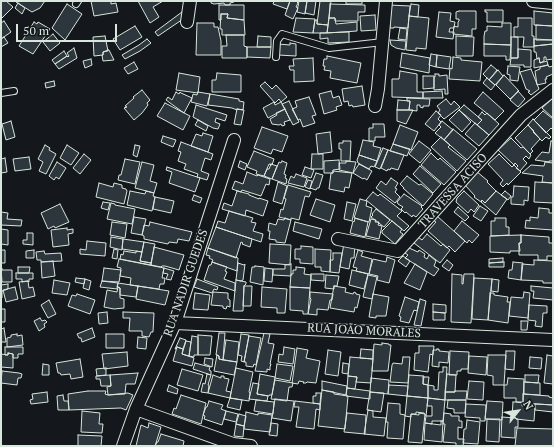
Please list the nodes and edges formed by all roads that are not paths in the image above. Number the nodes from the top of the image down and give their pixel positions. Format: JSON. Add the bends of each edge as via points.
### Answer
{"nodes":[{"id":1,"x":190,"y":1,"type":"edge"},
{"id":2,"x":386,"y":1,"type":"edge"},
{"id":3,"x":533,"y":1,"type":"edge"},
{"id":4,"x":553,"y":3,"type":"edge"},
{"id":5,"x":187,"y":22,"type":"dead end"},
{"id":6,"x":383,"y":42,"type":"junction"},
{"id":7,"x":276,"y":57,"type":"dead end"},
{"id":8,"x":553,"y":90,"type":"edge"},
{"id":9,"x":14,"y":91,"type":"dead end"},
{"id":10,"x":1,"y":93,"type":"edge"},
{"id":11,"x":375,"y":106,"type":"dead end"},
{"id":12,"x":234,"y":140,"type":"dead end"},
{"id":13,"x":338,"y":239,"type":"dead end"},
{"id":14,"x":175,"y":323,"type":"junction"},
{"id":15,"x":553,"y":340,"type":"edge"},
{"id":16,"x":136,"y":409,"type":"junction"},
{"id":17,"x":123,"y":446,"type":"edge"},
{"id":18,"x":250,"y":446,"type":"edge"}],
"edges":[{"from":1,"to":5,"type":"street"},
{"from":2,"to":6,"type":"street"},
{"from":3,"to":4,"type":"street"},
{"from":6,"to":7,"type":"lane","via":[[329,48],[282,34],[277,41]]},
{"from":6,"to":11,"type":"street"},
{"from":8,"to":13,"type":"street","name":"TRAVESSA ACISO","via":[[521,115],[398,251]]},
{"from":9,"to":10,"type":"lane"},
{"from":12,"to":14,"type":"street","name":"RUA NADIR GUEDES"},
{"from":14,"to":15,"type":"street","name":"RUA JOÃO MORALES"},
{"from":14,"to":16,"type":"street","name":"RUA NADIR GUEDES"},
{"from":16,"to":17,"type":"street","name":"RUA NADIR GUEDES"},
{"from":16,"to":18,"type":"street","via":[[233,444]]}]}
